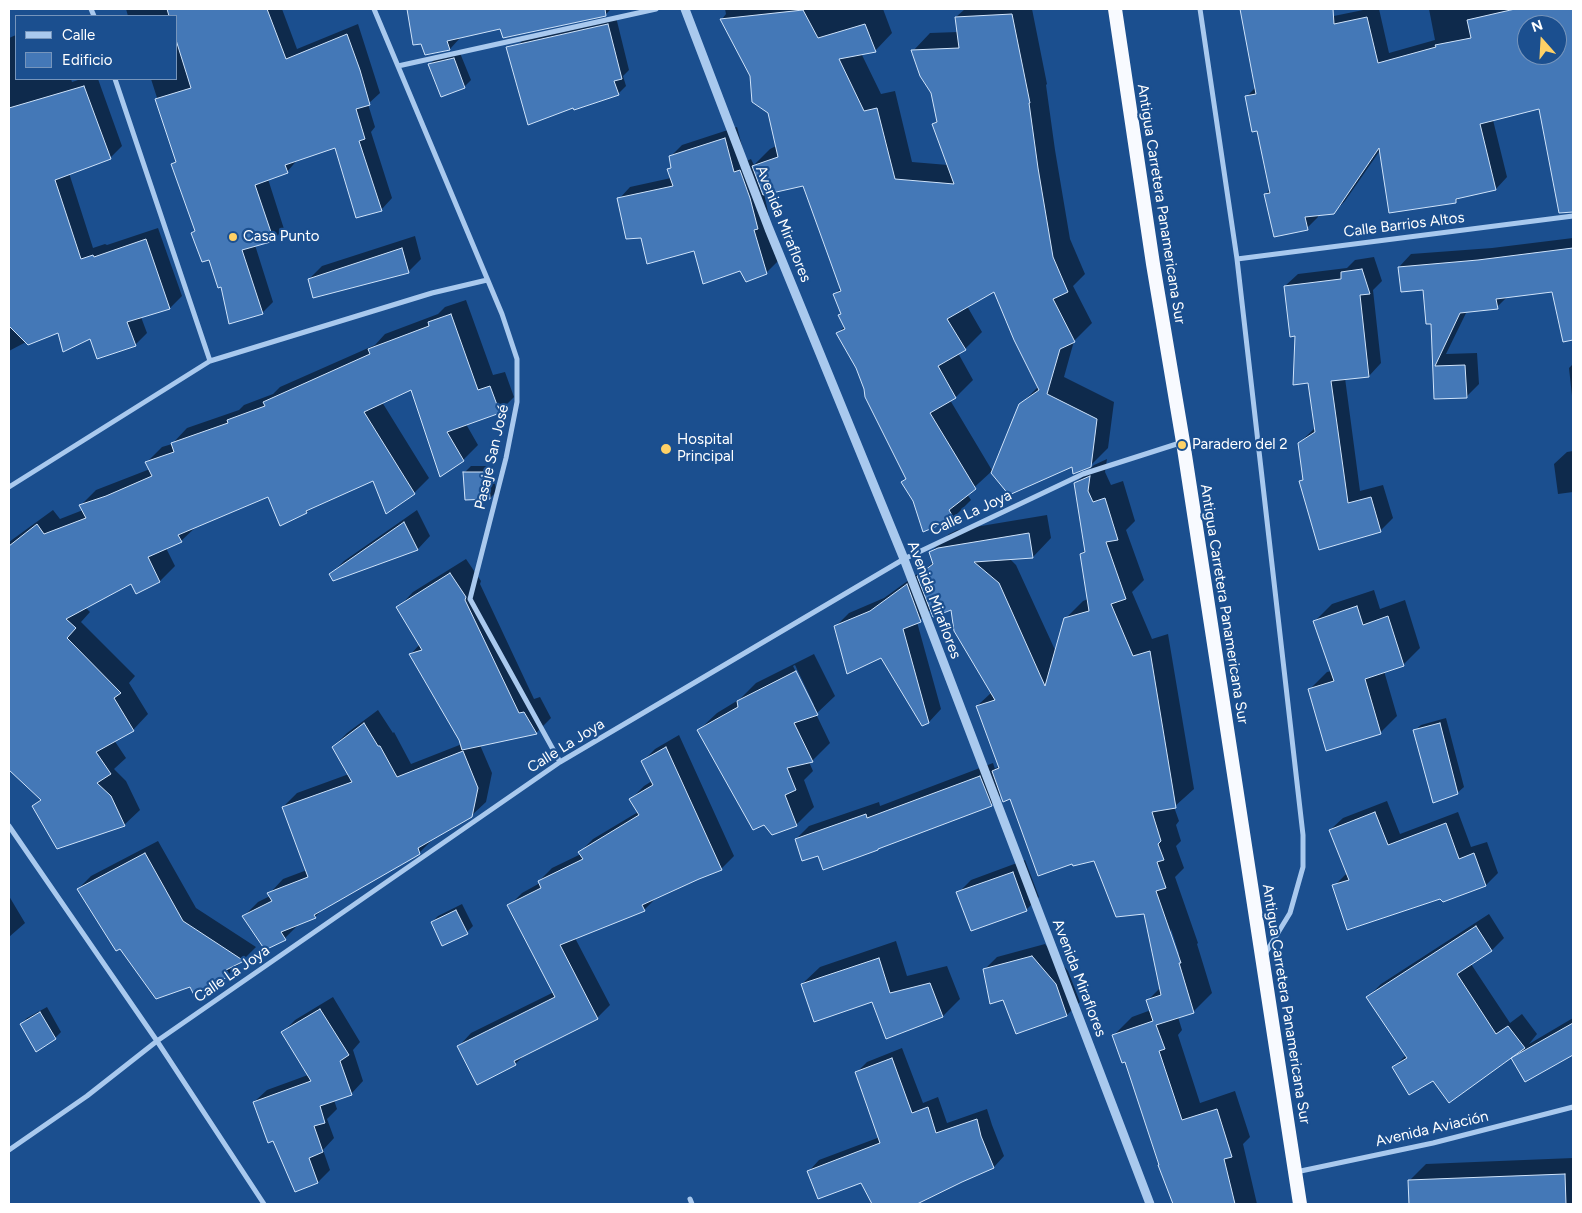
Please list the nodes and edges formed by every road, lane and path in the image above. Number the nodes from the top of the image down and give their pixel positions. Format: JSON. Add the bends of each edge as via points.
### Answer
{"nodes":[{"id":1,"x":374,"y":9,"type":"edge"},
{"id":2,"x":656,"y":9,"type":"edge"},
{"id":3,"x":685,"y":9,"type":"edge"},
{"id":4,"x":1115,"y":9,"type":"edge"},
{"id":5,"x":1200,"y":9,"type":"edge"},
{"id":6,"x":398,"y":66,"type":"junction"},
{"id":7,"x":115,"y":80,"type":"edge"},
{"id":8,"x":1573,"y":216,"type":"edge"},
{"id":9,"x":1238,"y":258,"type":"junction"},
{"id":10,"x":487,"y":280,"type":"junction"},
{"id":11,"x":210,"y":361,"type":"junction"},
{"id":12,"x":1183,"y":442,"type":"junction"},
{"id":13,"x":9,"y":487,"type":"edge"},
{"id":14,"x":904,"y":559,"type":"junction"},
{"id":15,"x":560,"y":762,"type":"junction"},
{"id":16,"x":9,"y":826,"type":"edge"},
{"id":17,"x":1262,"y":958,"type":"junction"},
{"id":18,"x":157,"y":1041,"type":"junction"},
{"id":19,"x":1573,"y":1107,"type":"edge"},
{"id":20,"x":9,"y":1150,"type":"edge"},
{"id":21,"x":1295,"y":1172,"type":"junction"},
{"id":22,"x":264,"y":1204,"type":"edge"},
{"id":23,"x":1150,"y":1204,"type":"edge"},
{"id":24,"x":1300,"y":1204,"type":"edge"}],
"edges":[{"from":1,"to":6,"type":"street","name":"Pasaje San José"},
{"from":2,"to":6,"type":"street"},
{"from":3,"to":14,"type":"street","name":"Avenida Miraflores","via":[[769,229]]},
{"from":4,"to":12,"type":"highway","name":"Antigua Carretera Panamericana Sur"},
{"from":5,"to":9,"type":"street"},
{"from":6,"to":10,"type":"street","name":"Pasaje San José"},
{"from":7,"to":11,"type":"street"},
{"from":8,"to":9,"type":"street","name":"Calle Barrios Altos"},
{"from":9,"to":17,"type":"street","via":[[1303,835],[1303,867],[1290,913]]},
{"from":10,"to":11,"type":"street","via":[[432,293]]},
{"from":10,"to":15,"type":"street","name":"Pasaje San José","via":[[517,359],[517,402],[470,599]]},
{"from":11,"to":13,"type":"street"},
{"from":12,"to":14,"type":"street","name":"Calle La Joya","via":[[1084,474]]},
{"from":12,"to":17,"type":"highway","name":"Antigua Carretera Panamericana Sur"},
{"from":14,"to":15,"type":"street","name":"Calle La Joya"},
{"from":14,"to":23,"type":"street","name":"Avenida Miraflores"},
{"from":15,"to":18,"type":"street","name":"Calle La Joya"},
{"from":16,"to":18,"type":"street"},
{"from":17,"to":21,"type":"highway","name":"Antigua Carretera Panamericana Sur"},
{"from":18,"to":20,"type":"street","name":"Calle La Joya","via":[[87,1096]]},
{"from":18,"to":22,"type":"street"},
{"from":19,"to":21,"type":"street","name":"Avenida Aviación"},
{"from":21,"to":24,"type":"highway","name":"Antigua Carretera Panamericana Sur"}]}
